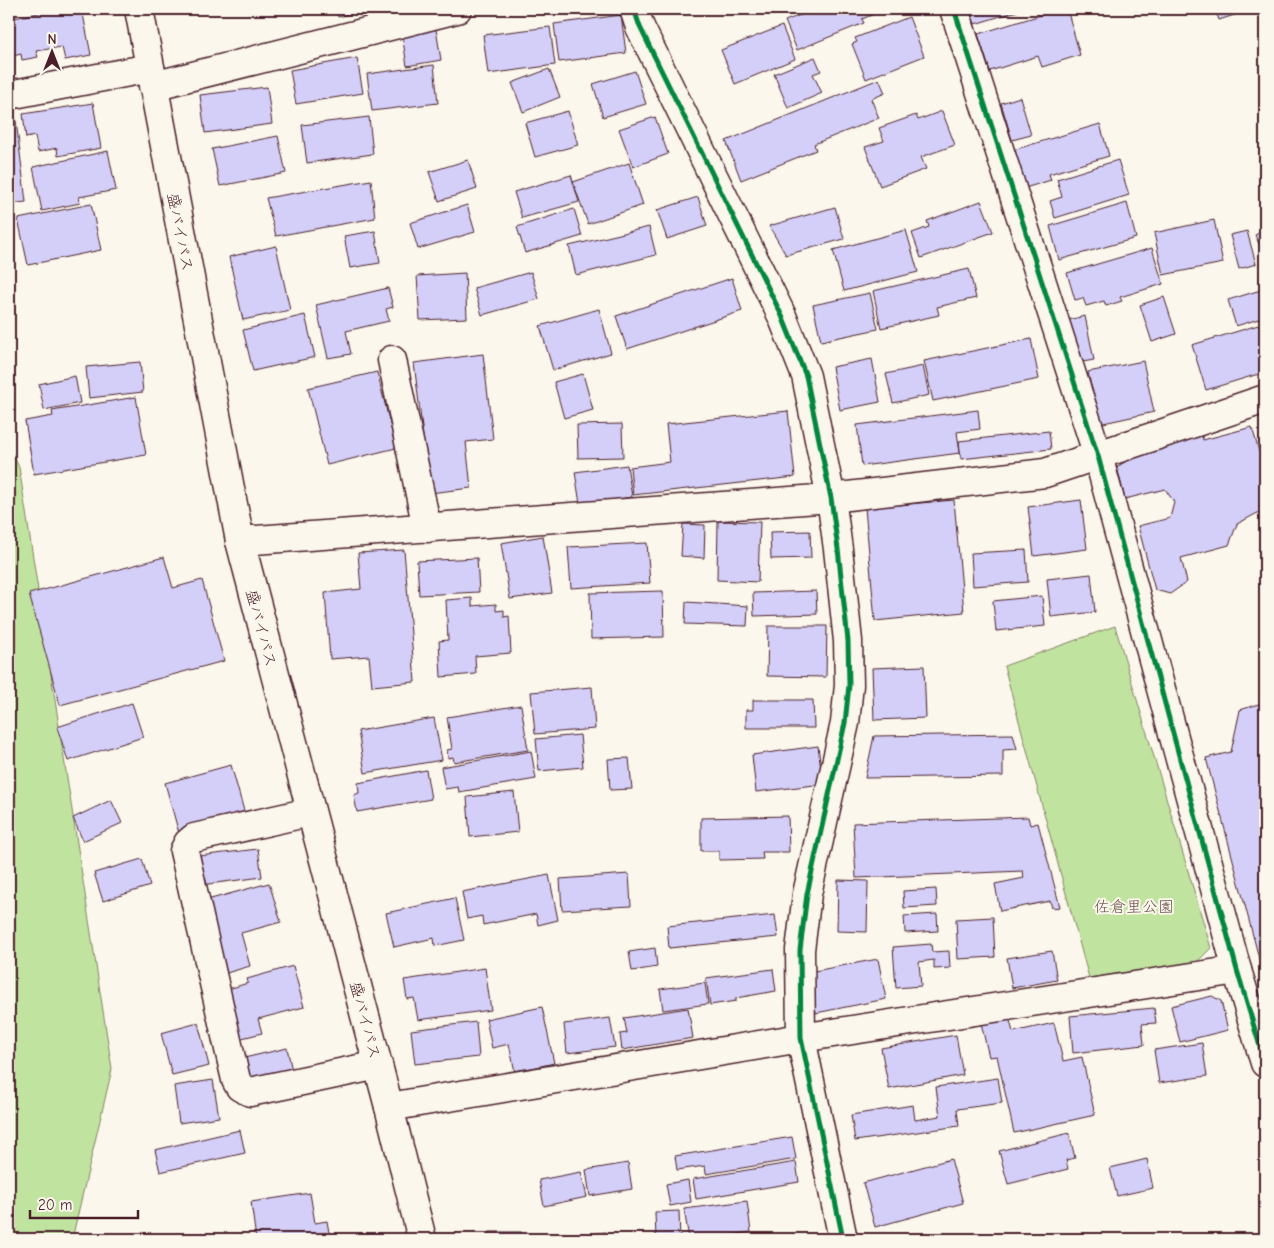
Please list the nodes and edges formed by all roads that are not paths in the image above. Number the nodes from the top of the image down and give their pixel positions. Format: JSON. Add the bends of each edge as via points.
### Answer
{"nodes":[{"id":1,"x":139,"y":9,"type":"edge"},
{"id":2,"x":457,"y":9,"type":"edge"},
{"id":3,"x":634,"y":9,"type":"edge"},
{"id":4,"x":954,"y":9,"type":"edge"},
{"id":5,"x":151,"y":77,"type":"junction"},
{"id":6,"x":9,"y":95,"type":"edge"},
{"id":7,"x":392,"y":360,"type":"dead end"},
{"id":8,"x":1265,"y":399,"type":"edge"},
{"id":9,"x":1098,"y":456,"type":"junction"},
{"id":10,"x":831,"y":498,"type":"junction"},
{"id":11,"x":427,"y":528,"type":"junction"},
{"id":12,"x":240,"y":541,"type":"junction"},
{"id":13,"x":310,"y":812,"type":"junction"},
{"id":14,"x":1237,"y":970,"type":"junction"},
{"id":15,"x":801,"y":1038,"type":"junction"},
{"id":16,"x":1265,"y":1064,"type":"edge"},
{"id":17,"x":378,"y":1065,"type":"junction"},
{"id":18,"x":389,"y":1107,"type":"junction"},
{"id":19,"x":422,"y":1239,"type":"edge"},
{"id":20,"x":843,"y":1239,"type":"edge"}],
"edges":[{"from":1,"to":5,"type":"main road","name":"盛バイパス"},
{"from":2,"to":5,"type":"main road"},
{"from":3,"to":10,"type":"main road","via":[[644,36],[786,325],[806,376]]},
{"from":4,"to":9,"type":"main road"},
{"from":5,"to":6,"type":"main road"},
{"from":5,"to":12,"type":"main road","name":"盛バイパス"},
{"from":7,"to":11,"type":"main road"},
{"from":8,"to":9,"type":"main road"},
{"from":9,"to":10,"type":"main road","via":[[1046,473]]},
{"from":9,"to":14,"type":"main road"},
{"from":10,"to":11,"type":"main road"},
{"from":10,"to":15,"type":"main road","via":[[848,642],[849,684],[845,724],[807,894],[800,950]]},
{"from":11,"to":12,"type":"main road"},
{"from":12,"to":13,"type":"main road","name":"盛バイパス"},
{"from":13,"to":17,"type":"main road","name":"盛バイパス"},
{"from":13,"to":17,"type":"main road","via":[[194,838],[184,851],[236,1080],[240,1087],[250,1092]]},
{"from":14,"to":15,"type":"main road"},
{"from":14,"to":16,"type":"main road"},
{"from":15,"to":18,"type":"main road"},
{"from":15,"to":20,"type":"main road"},
{"from":17,"to":18,"type":"main road","name":"盛バイパス"},
{"from":18,"to":19,"type":"main road","name":"盛バイパス"}]}
